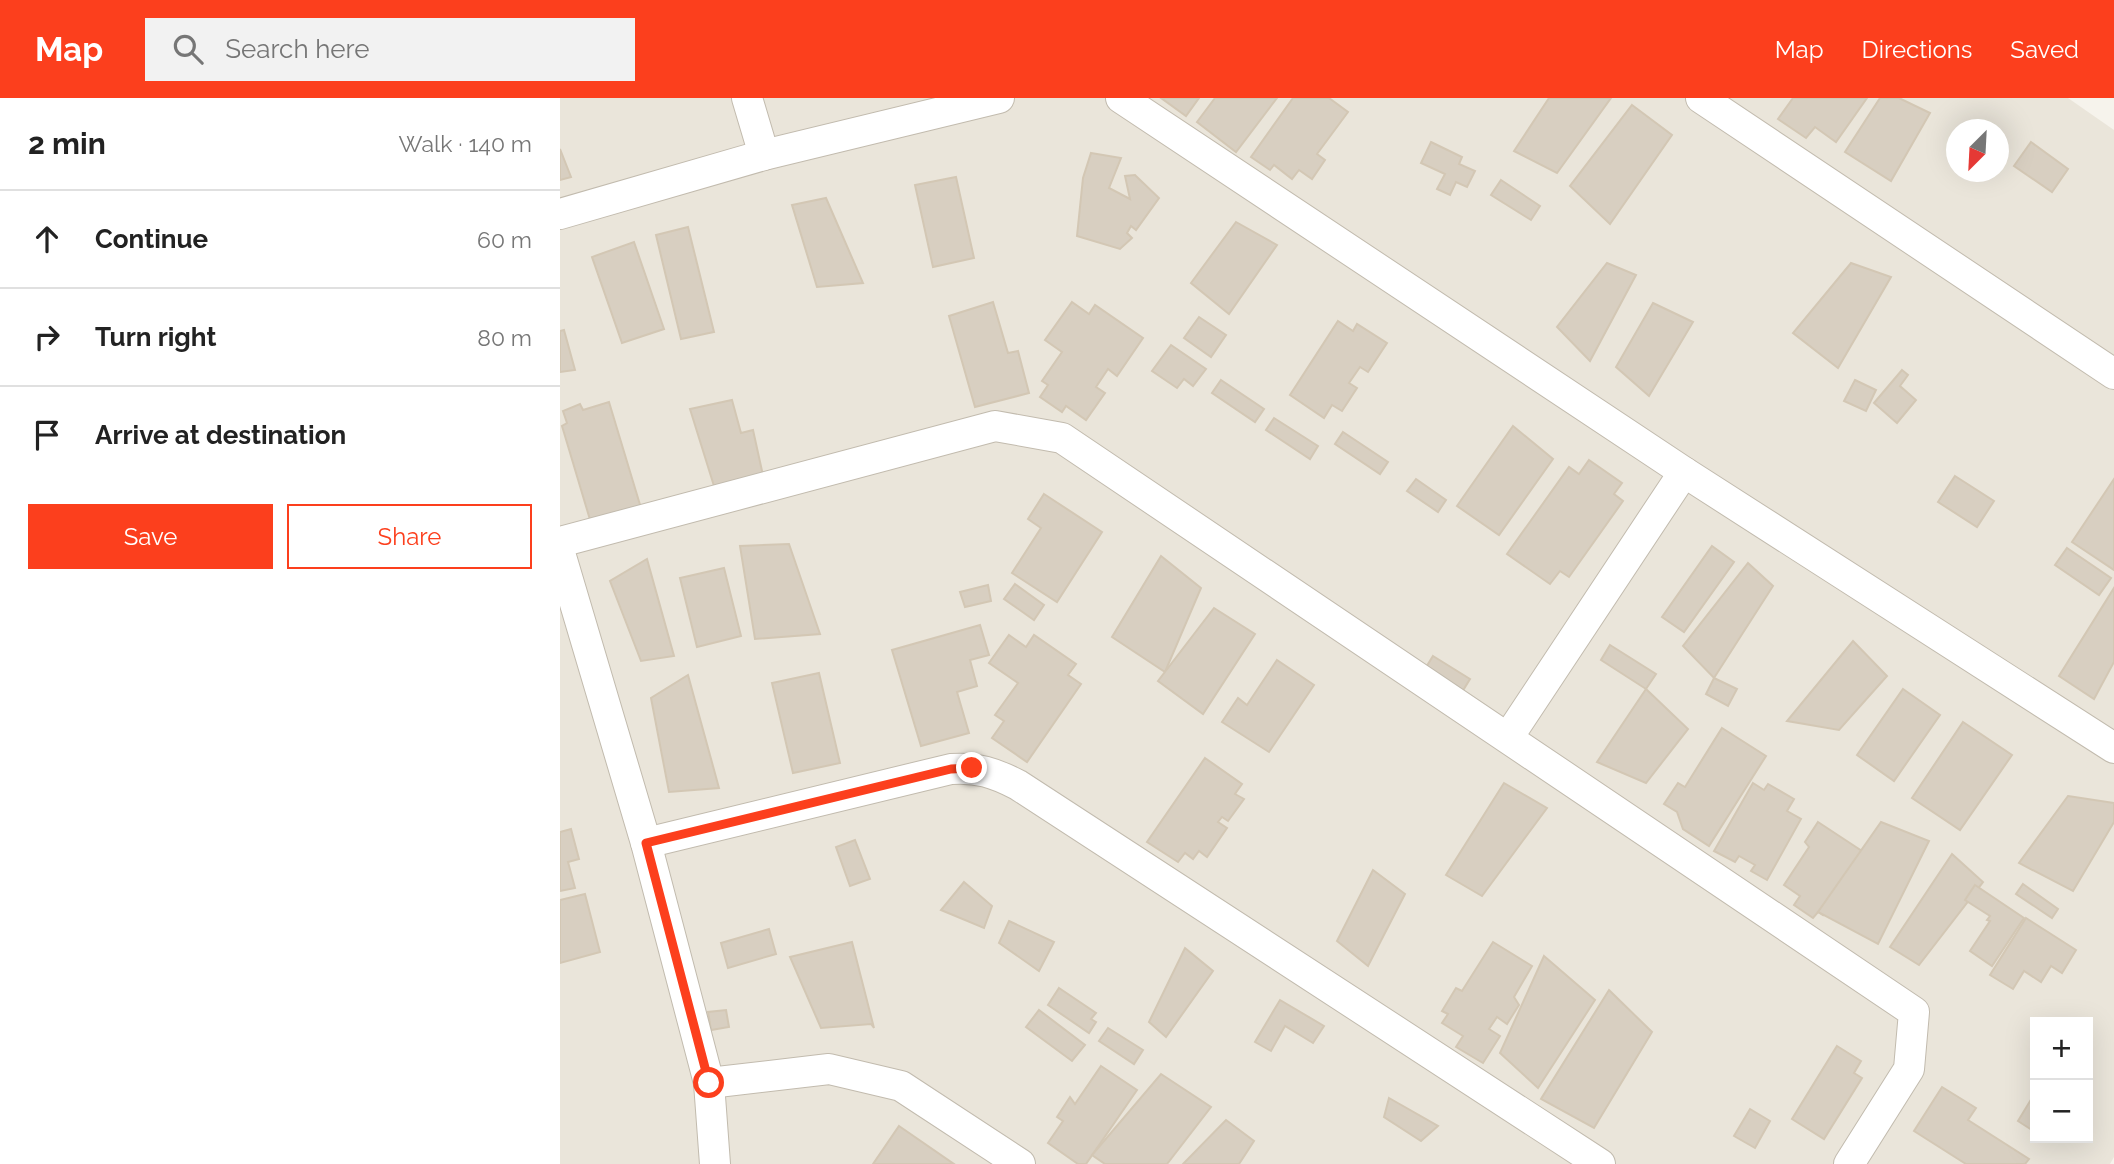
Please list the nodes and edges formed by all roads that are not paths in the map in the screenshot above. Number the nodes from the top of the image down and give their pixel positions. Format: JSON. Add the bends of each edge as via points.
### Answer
{"nodes":[{"id":1,"x":747,"y":98,"type":"edge"},
{"id":2,"x":999,"y":98,"type":"edge"},
{"id":3,"x":1121,"y":98,"type":"edge"},
{"id":4,"x":1701,"y":98,"type":"edge"},
{"id":5,"x":764,"y":155,"type":"junction"},
{"id":6,"x":560,"y":214,"type":"edge"},
{"id":7,"x":2114,"y":374,"type":"edge"},
{"id":8,"x":1684,"y":472,"type":"junction"},
{"id":9,"x":560,"y":541,"type":"edge"},
{"id":10,"x":560,"y":553,"type":"edge"},
{"id":11,"x":1509,"y":737,"type":"junction"},
{"id":12,"x":2114,"y":748,"type":"edge"},
{"id":13,"x":646,"y":843,"type":"junction"},
{"id":14,"x":709,"y":1083,"type":"junction"},
{"id":15,"x":715,"y":1164,"type":"edge"},
{"id":16,"x":1020,"y":1164,"type":"edge"},
{"id":17,"x":1600,"y":1164,"type":"edge"},
{"id":18,"x":1849,"y":1164,"type":"edge"}],
"edges":[{"from":1,"to":5,"type":"street"},
{"from":2,"to":5,"type":"street"},
{"from":3,"to":8,"type":"street"},
{"from":4,"to":7,"type":"street"},
{"from":5,"to":6,"type":"street"},
{"from":8,"to":11,"type":"street"},
{"from":8,"to":12,"type":"street"},
{"from":9,"to":11,"type":"street","via":[[995,426],[1062,438]]},
{"from":10,"to":13,"type":"street"},
{"from":11,"to":18,"type":"street","via":[[1914,1012],[1909,1069]]},
{"from":13,"to":14,"type":"street"},
{"from":13,"to":17,"type":"street","via":[[951,769],[993,772]]},
{"from":14,"to":15,"type":"street"},
{"from":14,"to":16,"type":"street","via":[[829,1069],[901,1086]]}]}
